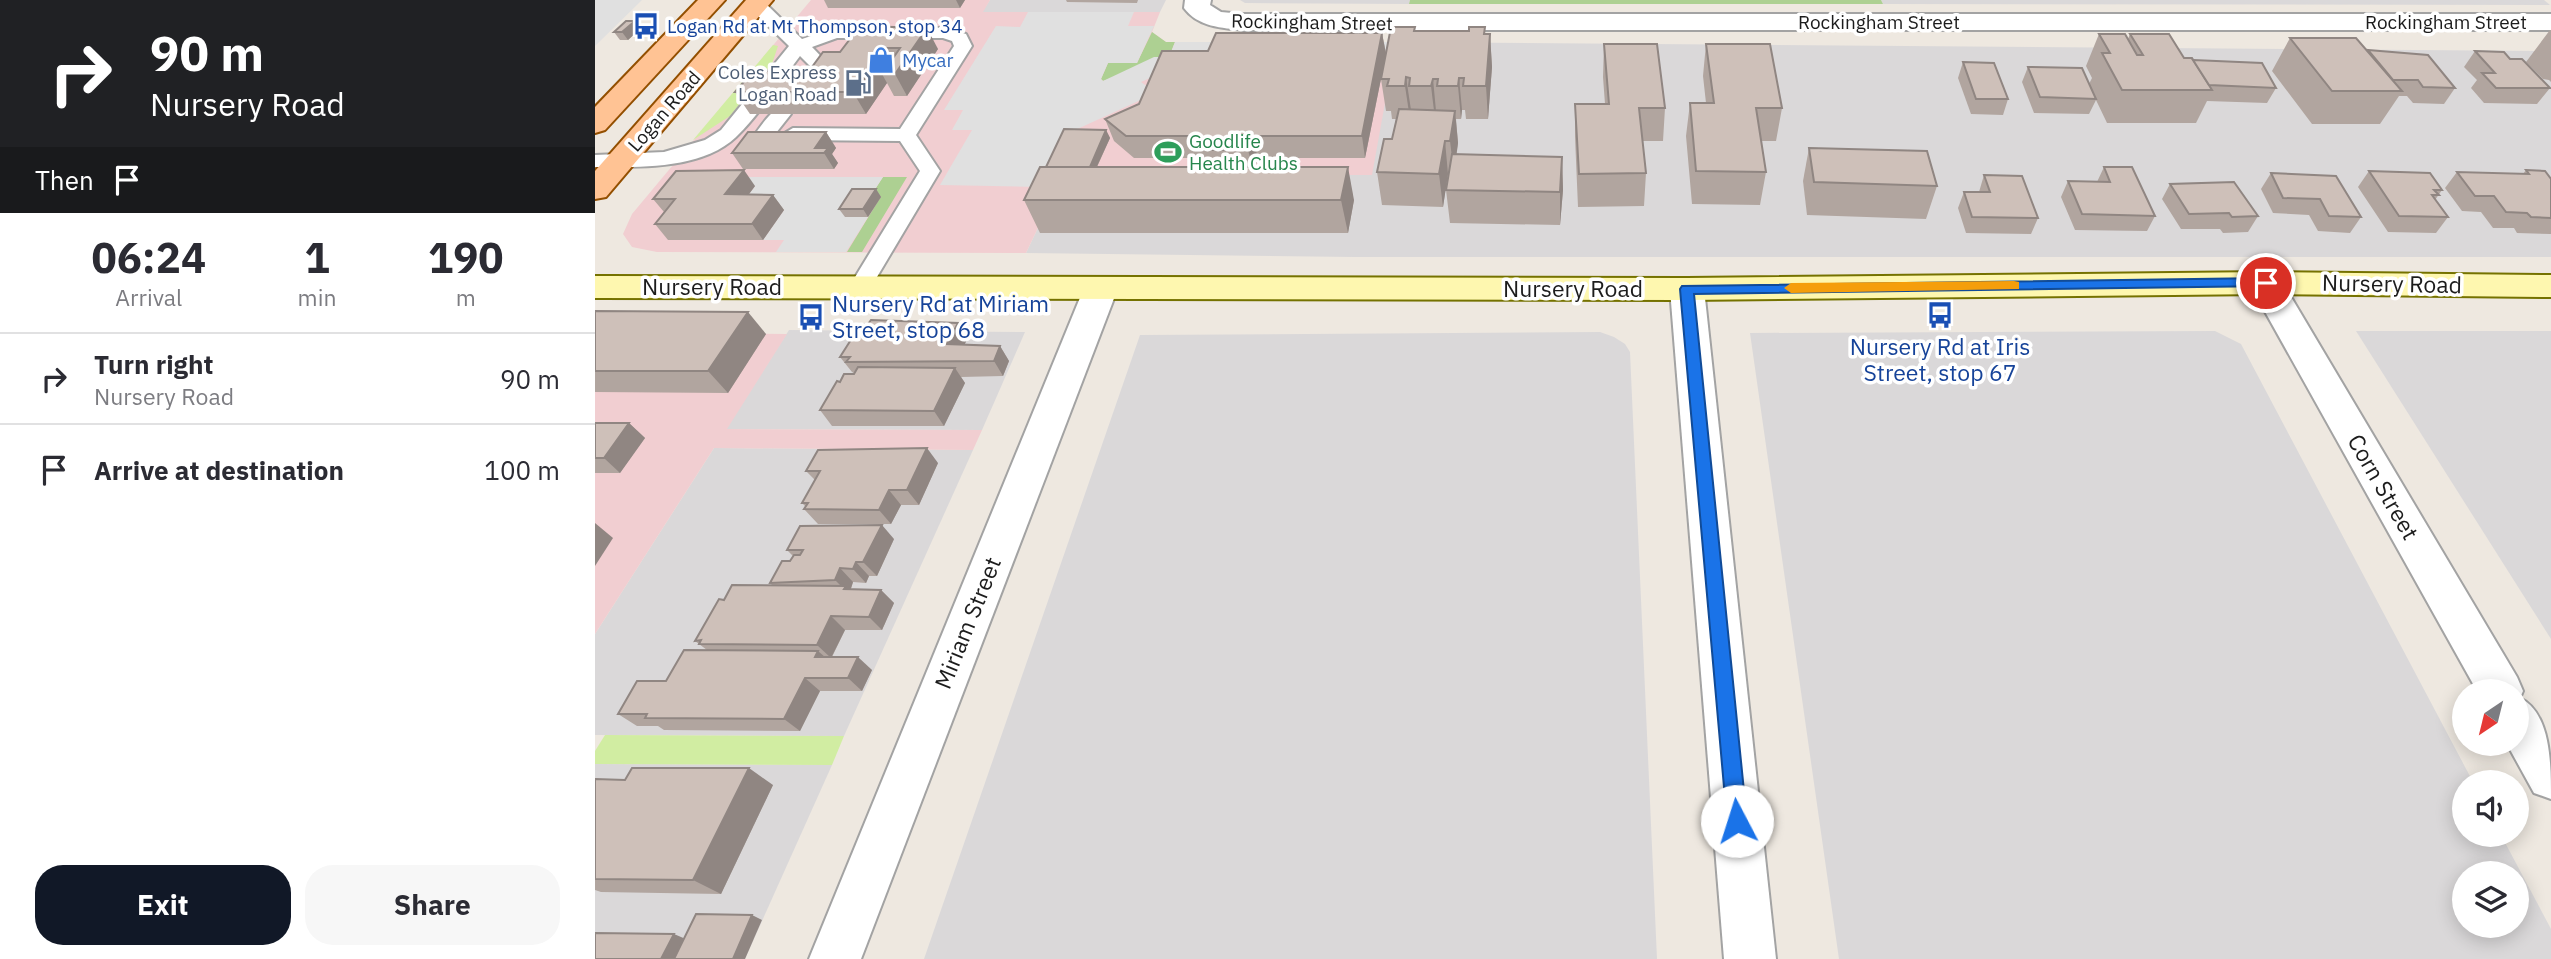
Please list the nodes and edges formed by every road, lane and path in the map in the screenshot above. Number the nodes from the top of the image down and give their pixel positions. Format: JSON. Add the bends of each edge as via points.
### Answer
{"nodes":[{"id":1,"x":712,"y":0,"type":"edge"},
{"id":2,"x":758,"y":2,"type":"edge"},
{"id":3,"x":1203,"y":8,"type":"edge"},
{"id":4,"x":2551,"y":22,"type":"edge"},
{"id":5,"x":809,"y":55,"type":"junction"},
{"id":6,"x":797,"y":93,"type":"edge"},
{"id":7,"x":595,"y":124,"type":"edge"},
{"id":8,"x":767,"y":125,"type":"junction"},
{"id":9,"x":906,"y":135,"type":"junction"},
{"id":10,"x":608,"y":161,"type":"edge"},
{"id":11,"x":595,"y":190,"type":"edge"},
{"id":12,"x":2266,"y":283,"type":"junction"},
{"id":13,"x":2551,"y":286,"type":"edge"},
{"id":14,"x":595,"y":287,"type":"edge"},
{"id":15,"x":860,"y":287,"type":"junction"},
{"id":16,"x":1101,"y":288,"type":"junction"},
{"id":17,"x":1686,"y":289,"type":"junction"},
{"id":18,"x":2494,"y":679,"type":"edge"},
{"id":19,"x":2529,"y":739,"type":"edge"},
{"id":20,"x":2551,"y":777,"type":"edge"},
{"id":21,"x":835,"y":959,"type":"edge"},
{"id":22,"x":1750,"y":959,"type":"edge"}],
"edges":[{"from":1,"to":7,"type":"main road","name":"Logan Road"},
{"from":2,"to":5,"type":"lane"},
{"from":2,"to":10,"type":"main road","name":"Logan Road"},
{"from":3,"to":4,"type":"street","name":"Rockingham Street","via":[[1243,22],[1386,24]]},
{"from":5,"to":6,"type":"lane"},
{"from":5,"to":8,"type":"lane"},
{"from":5,"to":9,"type":"lane","via":[[835,33],[944,33],[960,38],[963,46]]},
{"from":8,"to":9,"type":"lane"},
{"from":8,"to":10,"type":"lane","via":[[669,160]]},
{"from":9,"to":15,"type":"lane","via":[[930,171]]},
{"from":10,"to":11,"type":"main road","name":"Logan Road"},
{"from":12,"to":13,"type":"main road","name":"Nursery Road"},
{"from":12,"to":17,"type":"main road","name":"Nursery Road"},
{"from":12,"to":18,"type":"street","name":"Corn Street"},
{"from":14,"to":15,"type":"main road","name":"Nursery Road"},
{"from":15,"to":16,"type":"main road","name":"Nursery Road"},
{"from":16,"to":17,"type":"main road","name":"Nursery Road"},
{"from":16,"to":21,"type":"street","name":"Miriam Street"},
{"from":17,"to":22,"type":"street"},
{"from":19,"to":20,"type":"street"}]}
